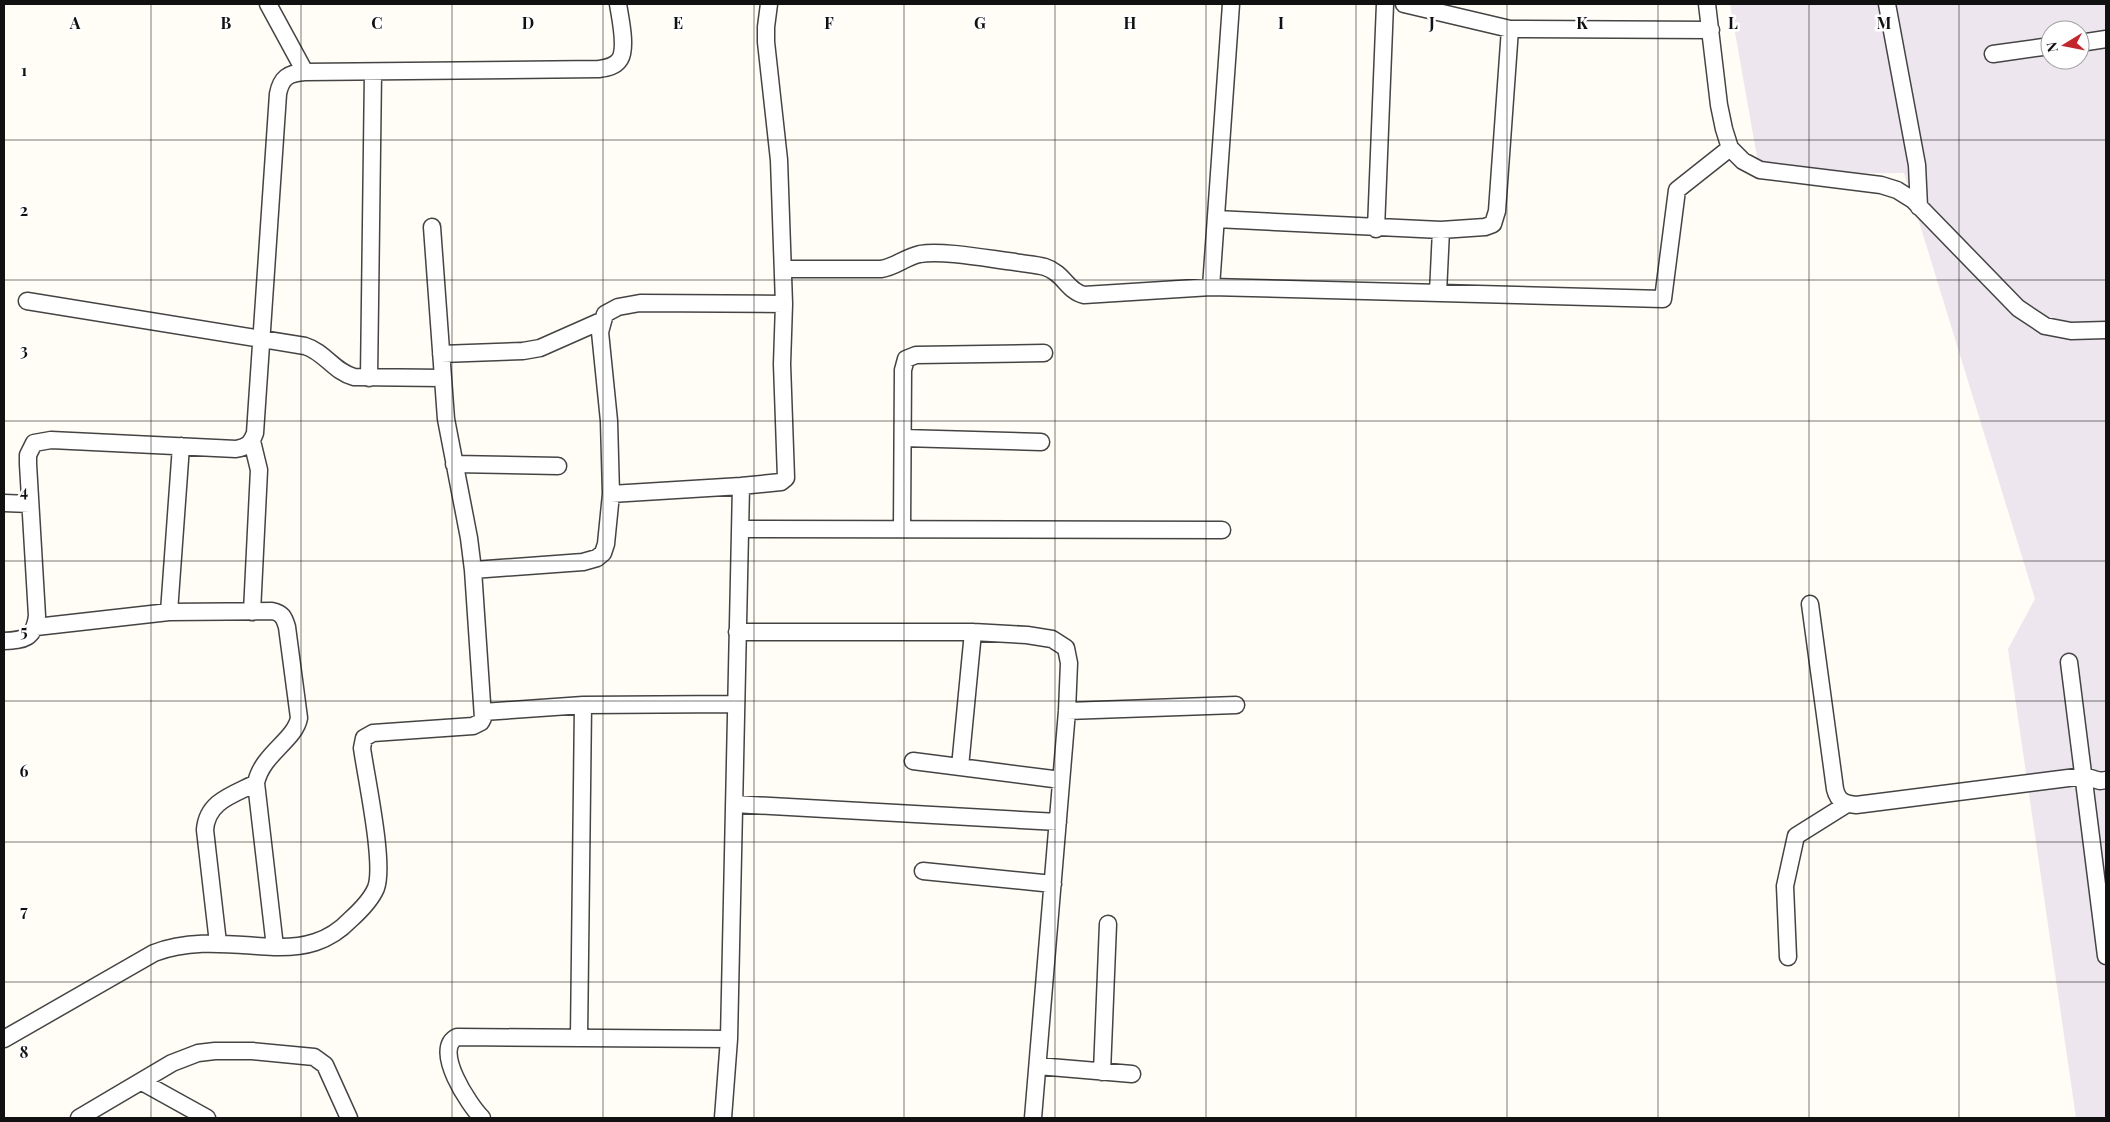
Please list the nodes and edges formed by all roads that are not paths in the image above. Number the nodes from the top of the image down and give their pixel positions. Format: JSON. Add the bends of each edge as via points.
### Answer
{"nodes":[{"id":1,"x":268,"y":4,"type":"edge"},
{"id":2,"x":618,"y":4,"type":"edge"},
{"id":3,"x":769,"y":4,"type":"edge"},
{"id":4,"x":1231,"y":4,"type":"edge"},
{"id":5,"x":1386,"y":4,"type":"edge"},
{"id":6,"x":1404,"y":4,"type":"edge"},
{"id":7,"x":1707,"y":4,"type":"edge"},
{"id":8,"x":1887,"y":4,"type":"edge"},
{"id":9,"x":1510,"y":29,"type":"junction"},
{"id":10,"x":1711,"y":30,"type":"junction"},
{"id":11,"x":2106,"y":39,"type":"edge"},
{"id":12,"x":2090,"y":41,"type":"edge"},
{"id":13,"x":2040,"y":47,"type":"edge"},
{"id":14,"x":1993,"y":54,"type":"dead end"},
{"id":15,"x":305,"y":72,"type":"junction"},
{"id":16,"x":372,"y":72,"type":"junction"},
{"id":17,"x":1730,"y":148,"type":"junction"},
{"id":18,"x":1919,"y":207,"type":"junction"},
{"id":19,"x":1216,"y":219,"type":"junction"},
{"id":20,"x":432,"y":227,"type":"dead end"},
{"id":21,"x":1376,"y":229,"type":"junction"},
{"id":22,"x":1441,"y":230,"type":"junction"},
{"id":23,"x":784,"y":269,"type":"junction"},
{"id":24,"x":1211,"y":286,"type":"junction"},
{"id":25,"x":1438,"y":293,"type":"junction"},
{"id":26,"x":28,"y":301,"type":"dead end"},
{"id":27,"x":784,"y":304,"type":"junction"},
{"id":28,"x":601,"y":322,"type":"junction"},
{"id":29,"x":2106,"y":330,"type":"edge"},
{"id":30,"x":262,"y":338,"type":"junction"},
{"id":31,"x":1044,"y":353,"type":"dead end"},
{"id":32,"x":441,"y":354,"type":"junction"},
{"id":33,"x":369,"y":378,"type":"junction"},
{"id":34,"x":442,"y":378,"type":"junction"},
{"id":35,"x":903,"y":438,"type":"junction"},
{"id":36,"x":252,"y":441,"type":"junction"},
{"id":37,"x":1041,"y":442,"type":"dead end"},
{"id":38,"x":181,"y":446,"type":"junction"},
{"id":39,"x":454,"y":464,"type":"junction"},
{"id":40,"x":558,"y":466,"type":"dead end"},
{"id":41,"x":740,"y":486,"type":"junction"},
{"id":42,"x":611,"y":494,"type":"junction"},
{"id":43,"x":4,"y":503,"type":"edge"},
{"id":44,"x":30,"y":504,"type":"junction"},
{"id":45,"x":740,"y":529,"type":"junction"},
{"id":46,"x":902,"y":530,"type":"junction"},
{"id":47,"x":1222,"y":530,"type":"dead end"},
{"id":48,"x":473,"y":570,"type":"junction"},
{"id":49,"x":1810,"y":604,"type":"dead end"},
{"id":50,"x":169,"y":612,"type":"junction"},
{"id":51,"x":252,"y":612,"type":"junction"},
{"id":52,"x":36,"y":626,"type":"junction"},
{"id":53,"x":738,"y":632,"type":"junction"},
{"id":54,"x":973,"y":632,"type":"junction"},
{"id":55,"x":4,"y":641,"type":"edge"},
{"id":56,"x":2069,"y":662,"type":"dead end"},
{"id":57,"x":736,"y":704,"type":"junction"},
{"id":58,"x":1236,"y":705,"type":"dead end"},
{"id":59,"x":583,"y":706,"type":"junction"},
{"id":60,"x":1067,"y":711,"type":"junction"},
{"id":61,"x":483,"y":712,"type":"junction"},
{"id":62,"x":913,"y":761,"type":"dead end"},
{"id":63,"x":960,"y":767,"type":"junction"},
{"id":64,"x":2084,"y":776,"type":"junction"},
{"id":65,"x":1062,"y":780,"type":"junction"},
{"id":66,"x":2106,"y":780,"type":"edge"},
{"id":67,"x":256,"y":783,"type":"junction"},
{"id":68,"x":734,"y":804,"type":"junction"},
{"id":69,"x":1846,"y":804,"type":"junction"},
{"id":70,"x":1058,"y":822,"type":"junction"},
{"id":71,"x":2100,"y":863,"type":"edge"},
{"id":72,"x":923,"y":870,"type":"dead end"},
{"id":73,"x":1053,"y":884,"type":"junction"},
{"id":74,"x":1108,"y":924,"type":"dead end"},
{"id":75,"x":218,"y":943,"type":"junction"},
{"id":76,"x":275,"y":946,"type":"junction"},
{"id":77,"x":2106,"y":956,"type":"edge"},
{"id":78,"x":1788,"y":957,"type":"dead end"},
{"id":79,"x":579,"y":1038,"type":"junction"},
{"id":80,"x":4,"y":1039,"type":"edge"},
{"id":81,"x":729,"y":1040,"type":"junction"},
{"id":82,"x":1038,"y":1066,"type":"junction"},
{"id":83,"x":1102,"y":1072,"type":"junction"},
{"id":84,"x":1132,"y":1074,"type":"dead end"},
{"id":85,"x":142,"y":1082,"type":"junction"},
{"id":86,"x":79,"y":1118,"type":"edge"},
{"id":87,"x":207,"y":1118,"type":"edge"},
{"id":88,"x":349,"y":1118,"type":"edge"},
{"id":89,"x":482,"y":1118,"type":"edge"},
{"id":90,"x":723,"y":1118,"type":"edge"},
{"id":91,"x":1033,"y":1118,"type":"edge"}],
"edges":[{"from":1,"to":15,"type":"street"},
{"from":2,"to":16,"type":"street","via":[[622,51],[620,59],[609,67]]},
{"from":3,"to":23,"type":"street","via":[[766,42],[779,160]]},
{"from":4,"to":19,"type":"street"},
{"from":5,"to":21,"type":"street"},
{"from":6,"to":9,"type":"street"},
{"from":7,"to":10,"type":"street"},
{"from":8,"to":18,"type":"street","via":[[1917,165]]},
{"from":9,"to":10,"type":"street"},
{"from":9,"to":22,"type":"street","via":[[1495,219],[1493,224],[1485,227]]},
{"from":10,"to":17,"type":"street","via":[[1719,105]]},
{"from":11,"to":12,"type":"street"},
{"from":13,"to":14,"type":"street"},
{"from":15,"to":16,"type":"street"},
{"from":15,"to":30,"type":"street","via":[[283,79],[278,94]]},
{"from":16,"to":33,"type":"street"},
{"from":17,"to":18,"type":"street","via":[[1743,161],[1760,170],[1881,184],[1897,190]]},
{"from":17,"to":25,"type":"street","via":[[1677,190],[1663,299]]},
{"from":18,"to":29,"type":"street","via":[[2018,308],[2045,326],[2071,331]]},
{"from":19,"to":21,"type":"street"},
{"from":19,"to":24,"type":"street"},
{"from":20,"to":32,"type":"street"},
{"from":21,"to":22,"type":"street"},
{"from":22,"to":25,"type":"street"},
{"from":23,"to":24,"type":"street","via":[[881,269],[922,253],[1044,267],[1058,273],[1074,291],[1084,295]]},
{"from":23,"to":27,"type":"street"},
{"from":24,"to":25,"type":"street"},
{"from":26,"to":30,"type":"street"},
{"from":27,"to":28,"type":"street","via":[[640,303],[610,310]]},
{"from":27,"to":41,"type":"street","via":[[782,364],[786,478]]},
{"from":28,"to":32,"type":"street","via":[[540,348]]},
{"from":28,"to":42,"type":"street"},
{"from":30,"to":33,"type":"street","via":[[314,348],[341,373]]},
{"from":30,"to":36,"type":"street"},
{"from":31,"to":35,"type":"street","via":[[910,356],[903,370]]},
{"from":32,"to":34,"type":"street"},
{"from":33,"to":34,"type":"street"},
{"from":34,"to":39,"type":"street"},
{"from":35,"to":37,"type":"street"},
{"from":35,"to":46,"type":"street"},
{"from":36,"to":38,"type":"street","via":[[249,446],[236,449]]},
{"from":36,"to":51,"type":"street","via":[[259,470]]},
{"from":38,"to":44,"type":"street","via":[[51,440],[34,443],[28,455]]},
{"from":38,"to":50,"type":"street"},
{"from":39,"to":40,"type":"street"},
{"from":39,"to":48,"type":"street"},
{"from":41,"to":42,"type":"street"},
{"from":41,"to":45,"type":"street"},
{"from":42,"to":48,"type":"street","via":[[606,544],[597,558],[583,562]]},
{"from":43,"to":44,"type":"street"},
{"from":44,"to":52,"type":"street"},
{"from":45,"to":46,"type":"street"},
{"from":45,"to":53,"type":"street"},
{"from":46,"to":47,"type":"street"},
{"from":48,"to":61,"type":"street"},
{"from":49,"to":69,"type":"street","via":[[1835,789],[1841,802]]},
{"from":50,"to":51,"type":"street"},
{"from":50,"to":52,"type":"street"},
{"from":51,"to":67,"type":"street","via":[[272,612],[284,617],[299,718],[294,730],[262,765]]},
{"from":52,"to":55,"type":"street","via":[[32,634],[24,638]]},
{"from":53,"to":54,"type":"street"},
{"from":53,"to":57,"type":"street"},
{"from":54,"to":60,"type":"street","via":[[1027,635],[1059,642],[1066,648],[1069,663]]},
{"from":54,"to":63,"type":"street"},
{"from":56,"to":64,"type":"street"},
{"from":57,"to":59,"type":"street"},
{"from":57,"to":68,"type":"street"},
{"from":58,"to":60,"type":"street"},
{"from":59,"to":61,"type":"street"},
{"from":59,"to":79,"type":"street"},
{"from":60,"to":65,"type":"street"},
{"from":61,"to":76,"type":"street","via":[[481,722],[473,726],[373,733],[364,738],[362,748],[378,852],[377,886],[360,911],[336,933],[310,945]]},
{"from":62,"to":63,"type":"street"},
{"from":63,"to":65,"type":"street"},
{"from":64,"to":66,"type":"street"},
{"from":64,"to":69,"type":"street"},
{"from":64,"to":71,"type":"street"},
{"from":65,"to":70,"type":"street"},
{"from":67,"to":75,"type":"street","via":[[216,804],[205,819]]},
{"from":67,"to":76,"type":"street"},
{"from":68,"to":70,"type":"street"},
{"from":68,"to":81,"type":"street"},
{"from":69,"to":78,"type":"street","via":[[1796,836],[1785,886]]},
{"from":70,"to":73,"type":"street"},
{"from":71,"to":77,"type":"street"},
{"from":72,"to":73,"type":"street"},
{"from":73,"to":82,"type":"street"},
{"from":74,"to":83,"type":"street"},
{"from":75,"to":76,"type":"street"},
{"from":75,"to":80,"type":"street","via":[[170,946],[154,953]]},
{"from":79,"to":81,"type":"street"},
{"from":79,"to":89,"type":"street","via":[[467,1036],[450,1042],[448,1053],[460,1089]]},
{"from":81,"to":90,"type":"street"},
{"from":82,"to":83,"type":"street"},
{"from":82,"to":91,"type":"street"},
{"from":83,"to":84,"type":"street"},
{"from":85,"to":86,"type":"street"},
{"from":85,"to":87,"type":"street"},
{"from":85,"to":88,"type":"street","via":[[172,1063],[198,1053],[252,1051],[314,1057],[325,1066]]}]}
